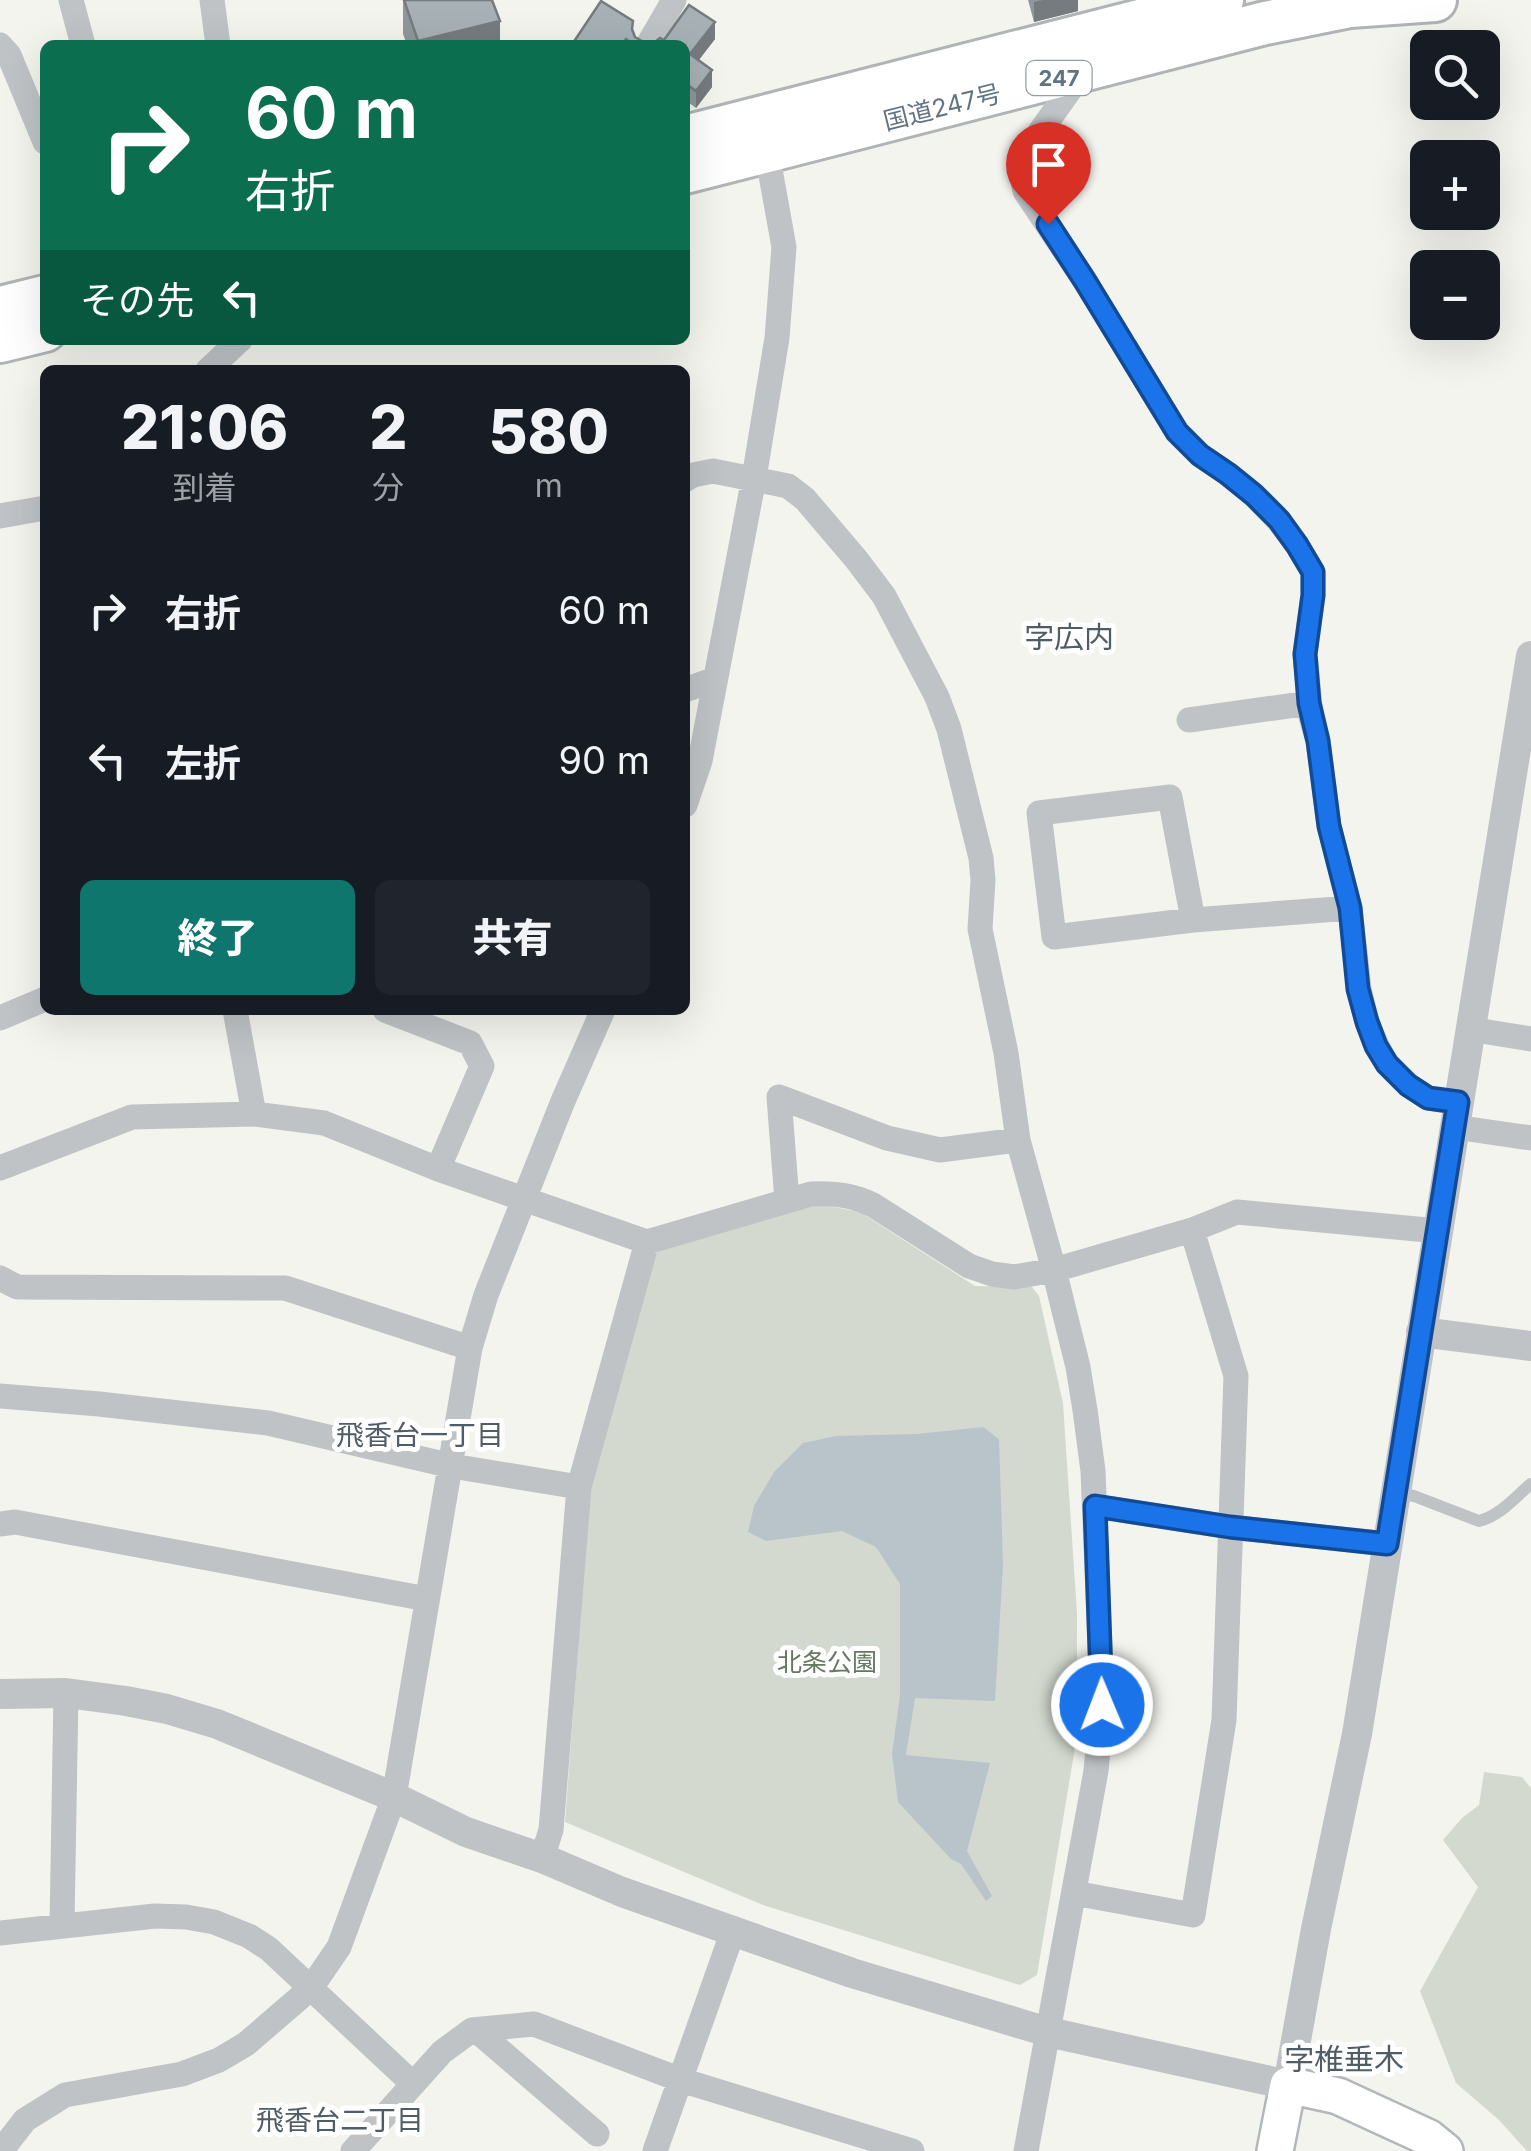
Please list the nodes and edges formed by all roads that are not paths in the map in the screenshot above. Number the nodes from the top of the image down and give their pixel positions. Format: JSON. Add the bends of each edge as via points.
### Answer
{"nodes":[{"id":1,"x":71,"y":0,"type":"edge"},
{"id":2,"x":212,"y":0,"type":"edge"},
{"id":3,"x":674,"y":0,"type":"edge"},
{"id":4,"x":1222,"y":0,"type":"edge"},
{"id":5,"x":1435,"y":0,"type":"edge"},
{"id":6,"x":1133,"y":11,"type":"edge"},
{"id":7,"x":82,"y":40,"type":"edge"},
{"id":8,"x":217,"y":40,"type":"edge"},
{"id":9,"x":651,"y":40,"type":"edge"},
{"id":10,"x":0,"y":45,"type":"edge"},
{"id":11,"x":1072,"y":74,"type":"junction"},
{"id":12,"x":40,"y":130,"type":"edge"},
{"id":13,"x":764,"y":135,"type":"junction"},
{"id":14,"x":690,"y":137,"type":"edge"},
{"id":15,"x":690,"y":170,"type":"edge"},
{"id":16,"x":40,"y":298,"type":"edge"},
{"id":17,"x":0,"y":308,"type":"edge"},
{"id":18,"x":40,"y":331,"type":"edge"},
{"id":19,"x":0,"y":341,"type":"edge"},
{"id":20,"x":235,"y":345,"type":"edge"},
{"id":21,"x":213,"y":365,"type":"edge"},
{"id":22,"x":690,"y":477,"type":"edge"},
{"id":23,"x":754,"y":478,"type":"junction"},
{"id":24,"x":40,"y":509,"type":"edge"},
{"id":25,"x":0,"y":516,"type":"edge"},
{"id":26,"x":1531,"y":658,"type":"edge"},
{"id":27,"x":715,"y":679,"type":"junction"},
{"id":28,"x":690,"y":688,"type":"edge"},
{"id":29,"x":1309,"y":703,"type":"junction"},
{"id":30,"x":1189,"y":720,"type":"dead end"},
{"id":31,"x":1521,"y":774,"type":"edge"},
{"id":32,"x":690,"y":791,"type":"edge"},
{"id":33,"x":1350,"y":908,"type":"junction"},
{"id":34,"x":1193,"y":920,"type":"junction"},
{"id":35,"x":40,"y":1001,"type":"edge"},
{"id":36,"x":236,"y":1015,"type":"edge"},
{"id":37,"x":405,"y":1015,"type":"edge"},
{"id":38,"x":601,"y":1015,"type":"edge"},
{"id":39,"x":0,"y":1018,"type":"edge"},
{"id":40,"x":1469,"y":1029,"type":"junction"},
{"id":41,"x":1531,"y":1039,"type":"edge"},
{"id":42,"x":254,"y":1114,"type":"junction"},
{"id":43,"x":1456,"y":1115,"type":"junction"},
{"id":44,"x":1531,"y":1138,"type":"edge"},
{"id":45,"x":1018,"y":1140,"type":"junction"},
{"id":46,"x":0,"y":1168,"type":"edge"},
{"id":47,"x":438,"y":1169,"type":"junction"},
{"id":48,"x":526,"y":1198,"type":"junction"},
{"id":49,"x":788,"y":1201,"type":"junction"},
{"id":50,"x":1192,"y":1230,"type":"junction"},
{"id":51,"x":1438,"y":1231,"type":"junction"},
{"id":52,"x":647,"y":1242,"type":"junction"},
{"id":53,"x":1054,"y":1270,"type":"junction"},
{"id":54,"x":0,"y":1278,"type":"edge"},
{"id":55,"x":1422,"y":1332,"type":"junction"},
{"id":56,"x":1531,"y":1346,"type":"edge"},
{"id":57,"x":470,"y":1348,"type":"junction"},
{"id":58,"x":0,"y":1396,"type":"edge"},
{"id":59,"x":452,"y":1466,"type":"junction"},
{"id":60,"x":1531,"y":1484,"type":"edge"},
{"id":61,"x":580,"y":1486,"type":"junction"},
{"id":62,"x":1396,"y":1493,"type":"junction"},
{"id":63,"x":1095,"y":1506,"type":"junction"},
{"id":64,"x":0,"y":1524,"type":"edge"},
{"id":65,"x":1230,"y":1527,"type":"junction"},
{"id":66,"x":1387,"y":1544,"type":"junction"},
{"id":67,"x":427,"y":1598,"type":"junction"},
{"id":68,"x":0,"y":1694,"type":"edge"},
{"id":69,"x":66,"y":1694,"type":"junction"},
{"id":70,"x":394,"y":1797,"type":"junction"},
{"id":71,"x":542,"y":1858,"type":"junction"},
{"id":72,"x":1074,"y":1893,"type":"junction"},
{"id":73,"x":62,"y":1925,"type":"junction"},
{"id":74,"x":733,"y":1931,"type":"junction"},
{"id":75,"x":0,"y":1933,"type":"edge"},
{"id":76,"x":311,"y":1988,"type":"junction"},
{"id":77,"x":476,"y":2030,"type":"junction"},
{"id":78,"x":1048,"y":2032,"type":"junction"},
{"id":79,"x":681,"y":2080,"type":"junction"},
{"id":80,"x":413,"y":2084,"type":"junction"},
{"id":81,"x":1288,"y":2085,"type":"junction"},
{"id":82,"x":597,"y":2134,"type":"dead end"},
{"id":83,"x":842,"y":2141,"type":"edge"},
{"id":84,"x":2,"y":2151,"type":"edge"},
{"id":85,"x":353,"y":2151,"type":"edge"},
{"id":86,"x":655,"y":2151,"type":"edge"},
{"id":87,"x":912,"y":2151,"type":"edge"},
{"id":88,"x":1026,"y":2151,"type":"edge"},
{"id":89,"x":1275,"y":2151,"type":"edge"},
{"id":90,"x":1445,"y":2151,"type":"edge"}],
"edges":[{"from":1,"to":7,"type":"street"},
{"from":2,"to":8,"type":"street"},
{"from":3,"to":9,"type":"street"},
{"from":4,"to":6,"type":"highway","name":"国道247号","number":"247"},
{"from":5,"to":11,"type":"highway","name":"国道247号","number":"247","via":[[1350,6]]},
{"from":6,"to":13,"type":"highway","name":"国道247号","number":"247"},
{"from":10,"to":12,"type":"street"},
{"from":11,"to":13,"type":"highway","name":"国道247号","number":"247"},
{"from":11,"to":29,"type":"street","via":[[1069,91],[1021,173],[1026,192],[1177,432],[1279,520],[1313,572],[1305,654]]},
{"from":13,"to":14,"type":"highway","name":"国道247号","number":"247"},
{"from":13,"to":15,"type":"highway","name":"国道247号","number":"247"},
{"from":13,"to":23,"type":"street","via":[[784,247]]},
{"from":16,"to":17,"type":"highway"},
{"from":18,"to":19,"type":"highway"},
{"from":20,"to":21,"type":"street"},
{"from":22,"to":23,"type":"street","via":[[713,471]]},
{"from":23,"to":27,"type":"street"},
{"from":23,"to":45,"type":"street","via":[[788,486],[844,544],[884,596],[937,696],[981,858],[980,929]]},
{"from":24,"to":25,"type":"street"},
{"from":26,"to":31,"type":"street"},
{"from":27,"to":28,"type":"street"},
{"from":27,"to":32,"type":"street"},
{"from":29,"to":30,"type":"street"},
{"from":29,"to":33,"type":"street"},
{"from":31,"to":40,"type":"street"},
{"from":33,"to":34,"type":"street"},
{"from":33,"to":43,"type":"street","via":[[1358,989],[1376,1046],[1408,1085]]},
{"from":34,"to":34,"type":"street","via":[[1054,937],[1038,813],[1170,797]]},
{"from":35,"to":39,"type":"street"},
{"from":36,"to":42,"type":"street"},
{"from":37,"to":47,"type":"street","via":[[470,1043],[482,1066]]},
{"from":38,"to":48,"type":"street"},
{"from":40,"to":41,"type":"street"},
{"from":40,"to":43,"type":"street"},
{"from":42,"to":46,"type":"street","via":[[132,1116]]},
{"from":42,"to":47,"type":"street","via":[[324,1123]]},
{"from":43,"to":44,"type":"street"},
{"from":43,"to":51,"type":"street"},
{"from":45,"to":49,"type":"street","via":[[940,1150],[887,1138],[779,1097]]},
{"from":45,"to":53,"type":"street"},
{"from":47,"to":48,"type":"street"},
{"from":48,"to":52,"type":"street"},
{"from":48,"to":57,"type":"street"},
{"from":49,"to":52,"type":"street"},
{"from":49,"to":53,"type":"street","via":[[832,1193],[860,1199],[969,1266],[1014,1277]]},
{"from":50,"to":51,"type":"street","via":[[1237,1212]]},
{"from":50,"to":53,"type":"street"},
{"from":50,"to":65,"type":"street","via":[[1236,1376]]},
{"from":51,"to":55,"type":"street"},
{"from":52,"to":61,"type":"street"},
{"from":53,"to":63,"type":"street","via":[[1078,1367]]},
{"from":54,"to":57,"type":"street","via":[[17,1287],[285,1288]]},
{"from":55,"to":56,"type":"street"},
{"from":55,"to":62,"type":"street"},
{"from":57,"to":59,"type":"street"},
{"from":58,"to":59,"type":"street","via":[[268,1422]]},
{"from":59,"to":61,"type":"street"},
{"from":59,"to":67,"type":"street"},
{"from":60,"to":62,"type":"lane","via":[[1479,1521]]},
{"from":61,"to":71,"type":"street","via":[[551,1830]]},
{"from":62,"to":66,"type":"street"},
{"from":63,"to":65,"type":"street"},
{"from":63,"to":72,"type":"street","via":[[1102,1705]]},
{"from":64,"to":67,"type":"street"},
{"from":65,"to":66,"type":"street"},
{"from":65,"to":72,"type":"street","via":[[1224,1720],[1193,1915]]},
{"from":66,"to":81,"type":"street","via":[[1358,1734]]},
{"from":67,"to":70,"type":"street"},
{"from":68,"to":69,"type":"street"},
{"from":69,"to":70,"type":"street","via":[[126,1700],[217,1724]]},
{"from":69,"to":73,"type":"street"},
{"from":70,"to":71,"type":"street"},
{"from":70,"to":76,"type":"street","via":[[339,1947]]},
{"from":71,"to":74,"type":"street"},
{"from":72,"to":78,"type":"street"},
{"from":73,"to":75,"type":"street"},
{"from":73,"to":76,"type":"street","via":[[156,1916],[214,1922],[270,1949]]},
{"from":74,"to":78,"type":"street"},
{"from":74,"to":79,"type":"street"},
{"from":76,"to":80,"type":"street"},
{"from":76,"to":84,"type":"street","via":[[218,2060],[182,2074],[65,2095],[25,2120]]},
{"from":77,"to":79,"type":"street","via":[[534,2024]]},
{"from":77,"to":80,"type":"street","via":[[442,2052]]},
{"from":77,"to":82,"type":"street"},
{"from":78,"to":81,"type":"street"},
{"from":78,"to":88,"type":"street"},
{"from":79,"to":83,"type":"street"},
{"from":79,"to":86,"type":"street"},
{"from":80,"to":85,"type":"street"},
{"from":81,"to":89,"type":"main road"},
{"from":81,"to":90,"type":"main road","via":[[1338,2096]]},
{"from":83,"to":87,"type":"street"}]}
